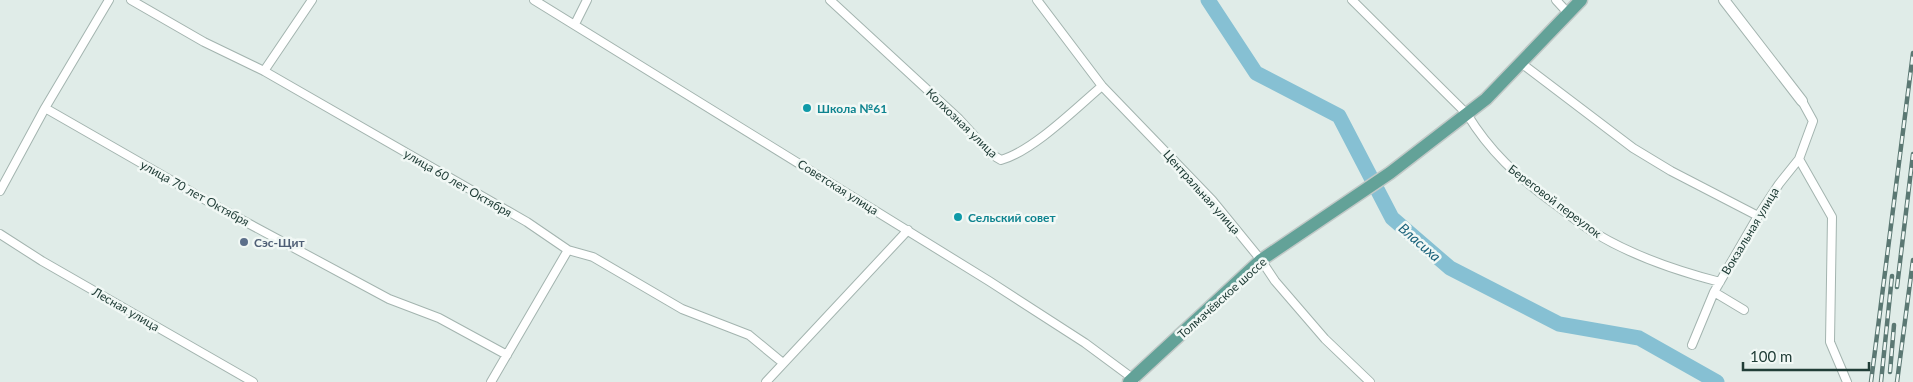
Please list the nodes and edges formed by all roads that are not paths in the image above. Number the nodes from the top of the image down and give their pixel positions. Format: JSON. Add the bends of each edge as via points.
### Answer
{"nodes":[{"id":1,"x":109,"y":0,"type":"edge"},
{"id":2,"x":131,"y":0,"type":"edge"},
{"id":3,"x":312,"y":0,"type":"edge"},
{"id":4,"x":534,"y":0,"type":"edge"},
{"id":5,"x":587,"y":0,"type":"edge"},
{"id":6,"x":830,"y":0,"type":"edge"},
{"id":7,"x":1037,"y":0,"type":"edge"},
{"id":8,"x":1352,"y":0,"type":"edge"},
{"id":9,"x":1556,"y":0,"type":"edge"},
{"id":10,"x":1582,"y":0,"type":"edge"},
{"id":11,"x":1724,"y":0,"type":"edge"},
{"id":12,"x":1568,"y":13,"type":"junction"},
{"id":13,"x":575,"y":24,"type":"junction"},
{"id":14,"x":1521,"y":63,"type":"junction"},
{"id":15,"x":264,"y":71,"type":"junction"},
{"id":16,"x":1102,"y":86,"type":"junction"},
{"id":17,"x":1802,"y":101,"type":"joint"},
{"id":18,"x":45,"y":108,"type":"junction"},
{"id":19,"x":1467,"y":114,"type":"junction"},
{"id":20,"x":1799,"y":159,"type":"junction"},
{"id":21,"x":0,"y":191,"type":"edge"},
{"id":22,"x":1758,"y":216,"type":"junction"},
{"id":23,"x":908,"y":230,"type":"junction"},
{"id":24,"x":0,"y":234,"type":"edge"},
{"id":25,"x":568,"y":250,"type":"junction"},
{"id":26,"x":1261,"y":260,"type":"junction"},
{"id":27,"x":1720,"y":282,"type":"junction"},
{"id":28,"x":1714,"y":292,"type":"junction"},
{"id":29,"x":1744,"y":310,"type":"dead end"},
{"id":30,"x":1692,"y":345,"type":"dead end"},
{"id":31,"x":507,"y":355,"type":"junction"},
{"id":32,"x":783,"y":363,"type":"junction"},
{"id":33,"x":1132,"y":381,"type":"edge"},
{"id":34,"x":253,"y":382,"type":"edge"},
{"id":35,"x":491,"y":382,"type":"edge"},
{"id":36,"x":766,"y":382,"type":"edge"},
{"id":37,"x":1370,"y":382,"type":"edge"},
{"id":38,"x":1847,"y":382,"type":"edge"}],
"edges":[{"from":1,"to":18,"type":"street"},
{"from":2,"to":15,"type":"street","name":"улица 60 лет Октября","via":[[204,42]]},
{"from":3,"to":15,"type":"street"},
{"from":4,"to":13,"type":"street","name":"Советская улица"},
{"from":5,"to":13,"type":"street"},
{"from":6,"to":16,"type":"street","name":"Колхозная улица","via":[[1001,160],[1013,157]]},
{"from":7,"to":16,"type":"street","name":"Центральная улица"},
{"from":8,"to":19,"type":"street","name":"Береговой переулок"},
{"from":9,"to":12,"type":"street"},
{"from":10,"to":12,"type":"main road","name":"Толмачёвское шоссе"},
{"from":11,"to":17,"type":"street","name":"Вокзальная улица"},
{"from":12,"to":14,"type":"main road","name":"Толмачёвское шоссе"},
{"from":13,"to":23,"type":"street","name":"Советская улица"},
{"from":14,"to":19,"type":"main road","name":"Толмачёвское шоссе"},
{"from":14,"to":22,"type":"street","via":[[1633,148]]},
{"from":15,"to":25,"type":"street","name":"улица 60 лет Октября","via":[[527,222]]},
{"from":16,"to":26,"type":"street","name":"Центральная улица","via":[[1212,200]]},
{"from":17,"to":20,"type":"street","name":"Вокзальная улица","via":[[1813,121]]},
{"from":18,"to":21,"type":"street"},
{"from":18,"to":31,"type":"street","name":"улица 70 лет Октября","via":[[216,206],[389,299],[438,318]]},
{"from":19,"to":26,"type":"main road","name":"Толмачёвское шоссе","via":[[1390,173]]},
{"from":19,"to":27,"type":"street","name":"Береговой переулок","via":[[1501,161],[1594,232],[1646,257]]},
{"from":20,"to":22,"type":"street","name":"Вокзальная улица"},
{"from":20,"to":38,"type":"street","via":[[1832,217],[1830,342]]},
{"from":22,"to":27,"type":"street","name":"Вокзальная улица"},
{"from":23,"to":32,"type":"street"},
{"from":23,"to":33,"type":"street","name":"Советская улица","via":[[1085,344]]},
{"from":24,"to":34,"type":"street","name":"Лесная улица"},
{"from":25,"to":31,"type":"street"},
{"from":25,"to":32,"type":"street","name":"улица 60 лет Октября","via":[[593,257],[682,309],[749,336]]},
{"from":26,"to":33,"type":"main road","name":"Толмачёвское шоссе"},
{"from":26,"to":37,"type":"street","name":"Центральная улица","via":[[1325,339]]},
{"from":27,"to":28,"type":"street","name":"Вокзальная улица"},
{"from":28,"to":29,"type":"street"},
{"from":28,"to":30,"type":"street","name":"Вокзальная улица"},
{"from":31,"to":35,"type":"street"},
{"from":32,"to":36,"type":"street"}]}
